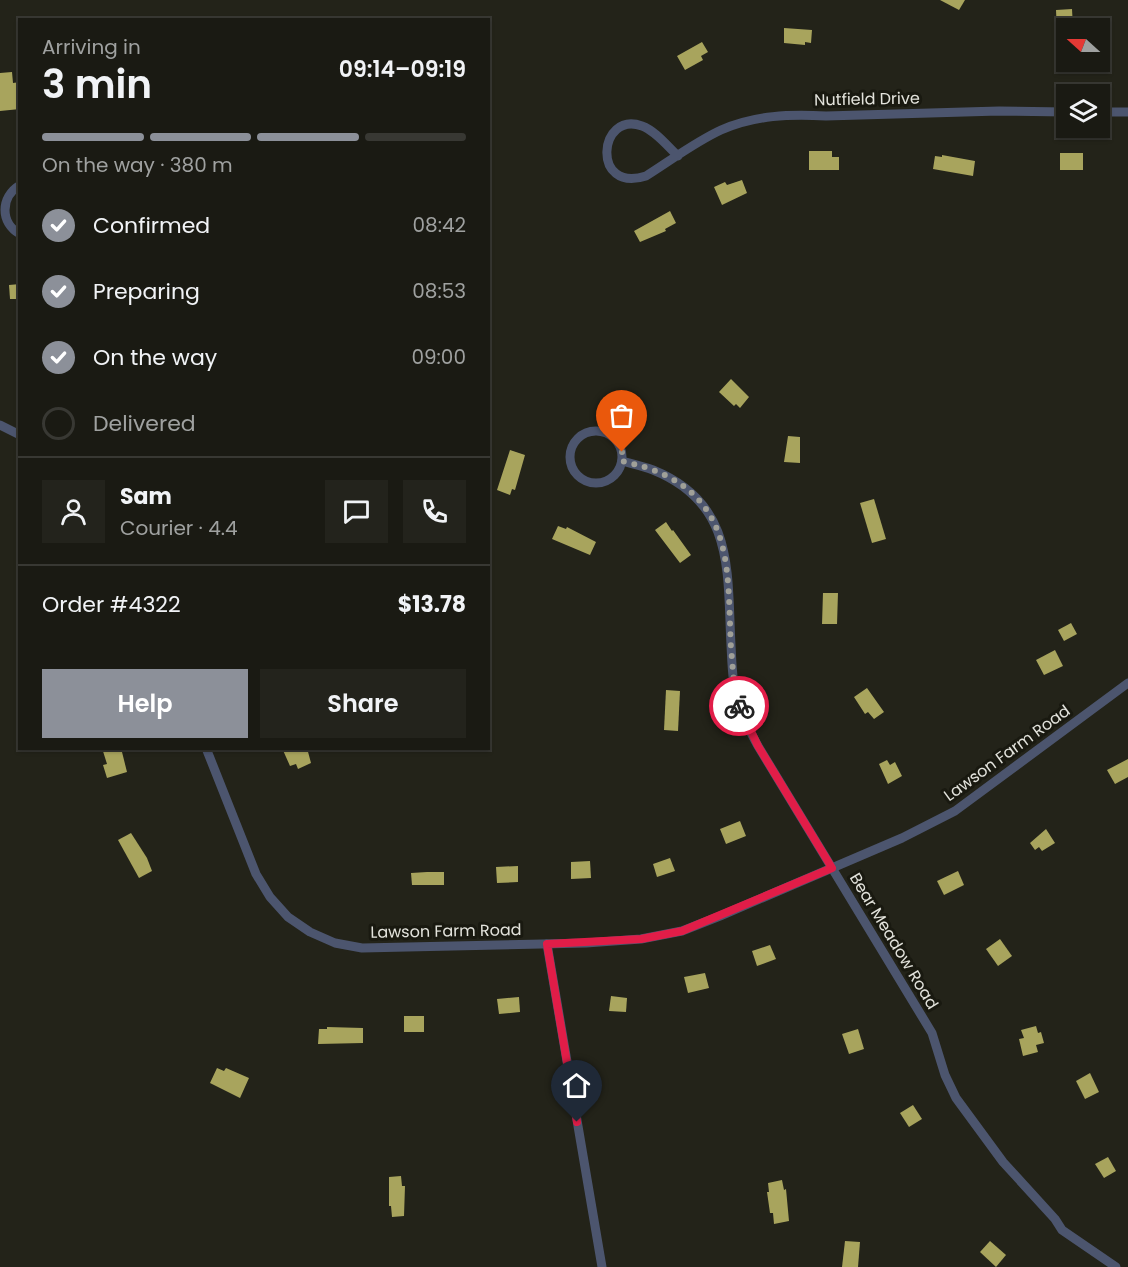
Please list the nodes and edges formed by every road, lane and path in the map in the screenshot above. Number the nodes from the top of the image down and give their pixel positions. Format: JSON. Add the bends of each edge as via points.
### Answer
{"nodes":[{"id":1,"x":1056,"y":112,"type":"edge"},
{"id":2,"x":1110,"y":112,"type":"edge"},
{"id":3,"x":1128,"y":112,"type":"edge"},
{"id":4,"x":678,"y":156,"type":"junction"},
{"id":5,"x":18,"y":187,"type":"edge"},
{"id":6,"x":1,"y":212,"type":"edge"},
{"id":7,"x":18,"y":233,"type":"edge"},
{"id":8,"x":0,"y":425,"type":"edge"},
{"id":9,"x":18,"y":434,"type":"edge"},
{"id":10,"x":622,"y":461,"type":"junction"},
{"id":11,"x":1127,"y":685,"type":"edge"},
{"id":12,"x":207,"y":750,"type":"edge"},
{"id":13,"x":832,"y":868,"type":"junction"},
{"id":14,"x":547,"y":944,"type":"junction"},
{"id":15,"x":602,"y":1267,"type":"edge"},
{"id":16,"x":1116,"y":1267,"type":"edge"}],
"edges":[{"from":1,"to":4,"type":"street","name":"Nutfield Drive","via":[[759,118],[719,131]]},
{"from":2,"to":3,"type":"street"},
{"from":4,"to":4,"type":"street","name":"Nutfield Drive","via":[[646,176],[628,178],[619,175],[607,161],[607,143],[617,130],[633,124],[649,130]]},
{"from":5,"to":6,"type":"street","via":[[7,195]]},
{"from":6,"to":7,"type":"street","via":[[10,228]]},
{"from":8,"to":9,"type":"street"},
{"from":10,"to":10,"type":"street","via":[[615,439],[597,430],[580,436],[571,451],[572,468],[592,483],[615,476]]},
{"from":10,"to":13,"type":"street","name":"Bear Meadow Road","via":[[653,470],[682,486],[697,497],[712,518],[727,563],[733,681],[741,713]]},
{"from":11,"to":13,"type":"street","name":"Lawson Farm Road","via":[[955,811]]},
{"from":12,"to":14,"type":"street","name":"Lawson Farm Road","via":[[262,886],[288,917],[310,932],[335,943],[362,948]]},
{"from":13,"to":14,"type":"street","name":"Lawson Farm Road","via":[[682,931],[641,939]]},
{"from":13,"to":16,"type":"street","name":"Bear Meadow Road","via":[[932,1033],[945,1075],[966,1114],[1062,1230]]},
{"from":14,"to":15,"type":"street"}]}
